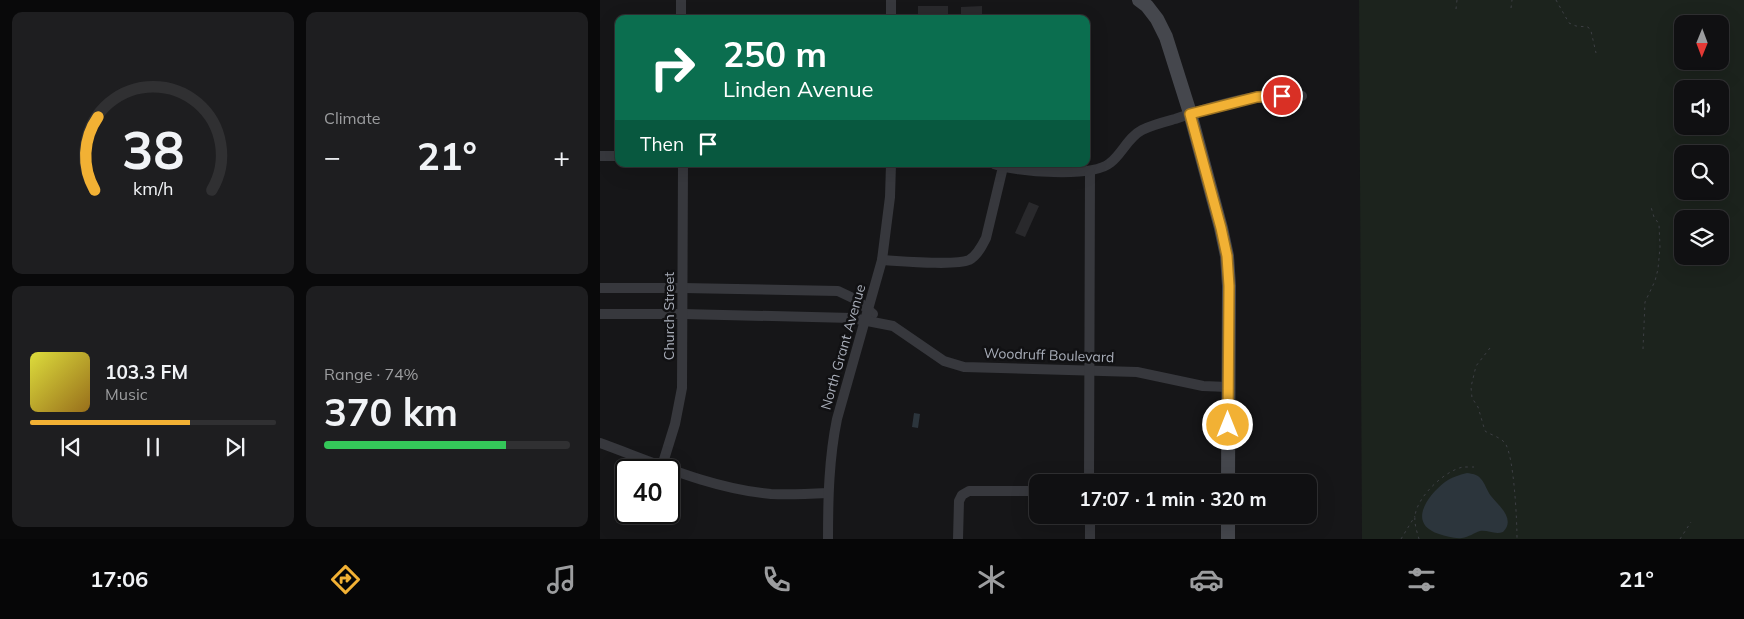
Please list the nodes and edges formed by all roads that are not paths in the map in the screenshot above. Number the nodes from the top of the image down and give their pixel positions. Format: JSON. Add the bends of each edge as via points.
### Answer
{"nodes":[{"id":1,"x":681,"y":0,"type":"edge"},
{"id":2,"x":891,"y":0,"type":"edge"},
{"id":3,"x":1139,"y":0,"type":"edge"},
{"id":4,"x":681,"y":15,"type":"edge"},
{"id":5,"x":891,"y":15,"type":"edge"},
{"id":6,"x":1302,"y":96,"type":"dead end"},
{"id":7,"x":1190,"y":114,"type":"junction"},
{"id":8,"x":600,"y":156,"type":"edge"},
{"id":9,"x":615,"y":156,"type":"edge"},
{"id":10,"x":683,"y":167,"type":"edge"},
{"id":11,"x":891,"y":167,"type":"edge"},
{"id":12,"x":999,"y":167,"type":"edge"},
{"id":13,"x":1008,"y":167,"type":"edge"},
{"id":14,"x":1090,"y":171,"type":"junction"},
{"id":15,"x":882,"y":260,"type":"junction"},
{"id":16,"x":600,"y":288,"type":"edge"},
{"id":17,"x":683,"y":288,"type":"junction"},
{"id":18,"x":869,"y":309,"type":"junction"},
{"id":19,"x":600,"y":314,"type":"edge"},
{"id":20,"x":684,"y":314,"type":"junction"},
{"id":21,"x":865,"y":320,"type":"junction"},
{"id":22,"x":880,"y":322,"type":"junction"},
{"id":23,"x":1090,"y":370,"type":"junction"},
{"id":24,"x":1228,"y":387,"type":"junction"},
{"id":25,"x":600,"y":443,"type":"edge"},
{"id":26,"x":643,"y":459,"type":"edge"},
{"id":27,"x":664,"y":459,"type":"edge"},
{"id":28,"x":680,"y":472,"type":"edge"},
{"id":29,"x":1090,"y":474,"type":"edge"},
{"id":30,"x":1228,"y":474,"type":"edge"},
{"id":31,"x":1029,"y":491,"type":"edge"},
{"id":32,"x":828,"y":493,"type":"junction"},
{"id":33,"x":1090,"y":524,"type":"edge"},
{"id":34,"x":1228,"y":524,"type":"edge"},
{"id":35,"x":828,"y":539,"type":"edge"},
{"id":36,"x":958,"y":539,"type":"edge"},
{"id":37,"x":1090,"y":539,"type":"edge"},
{"id":38,"x":1228,"y":539,"type":"edge"}],
"edges":[{"from":1,"to":4,"type":"street"},
{"from":2,"to":5,"type":"street"},
{"from":3,"to":7,"type":"street","via":[[1157,19],[1166,37]]},
{"from":6,"to":7,"type":"street","via":[[1257,97]]},
{"from":7,"to":14,"type":"street","via":[[1141,131],[1112,162],[1104,168]]},
{"from":7,"to":24,"type":"street","via":[[1227,256]]},
{"from":8,"to":9,"type":"street"},
{"from":10,"to":17,"type":"street","name":"Church Street"},
{"from":11,"to":15,"type":"street","name":"North Grant Avenue"},
{"from":12,"to":15,"type":"street","via":[[986,238],[981,249],[970,259],[956,262]]},
{"from":13,"to":14,"type":"street"},
{"from":14,"to":23,"type":"street"},
{"from":15,"to":18,"type":"street","name":"North Grant Avenue"},
{"from":16,"to":17,"type":"street","name":"Woodruff Boulevard"},
{"from":17,"to":18,"type":"street","name":"Woodruff Boulevard","via":[[838,291]]},
{"from":17,"to":20,"type":"street","name":"Church Street"},
{"from":18,"to":21,"type":"street","name":"North Grant Avenue"},
{"from":18,"to":22,"type":"street","name":"Woodruff Boulevard"},
{"from":19,"to":20,"type":"street","name":"Woodruff Boulevard"},
{"from":20,"to":21,"type":"street","name":"Woodruff Boulevard","via":[[840,316]]},
{"from":20,"to":27,"type":"street","name":"Church Street","via":[[680,406]]},
{"from":21,"to":22,"type":"street","name":"Woodruff Boulevard"},
{"from":21,"to":32,"type":"street","name":"North Grant Avenue","via":[[837,418]]},
{"from":22,"to":23,"type":"street","name":"Woodruff Boulevard","via":[[893,326],[944,361],[964,367]]},
{"from":23,"to":24,"type":"street","name":"Woodruff Boulevard","via":[[1137,372],[1203,386]]},
{"from":23,"to":29,"type":"street"},
{"from":24,"to":30,"type":"street"},
{"from":25,"to":26,"type":"street"},
{"from":28,"to":32,"type":"street","via":[[720,485],[772,494]]},
{"from":31,"to":36,"type":"street","via":[[969,491],[962,495],[959,500]]},
{"from":32,"to":35,"type":"street","name":"North Grant Avenue"},
{"from":33,"to":37,"type":"street"},
{"from":34,"to":38,"type":"street"}]}
